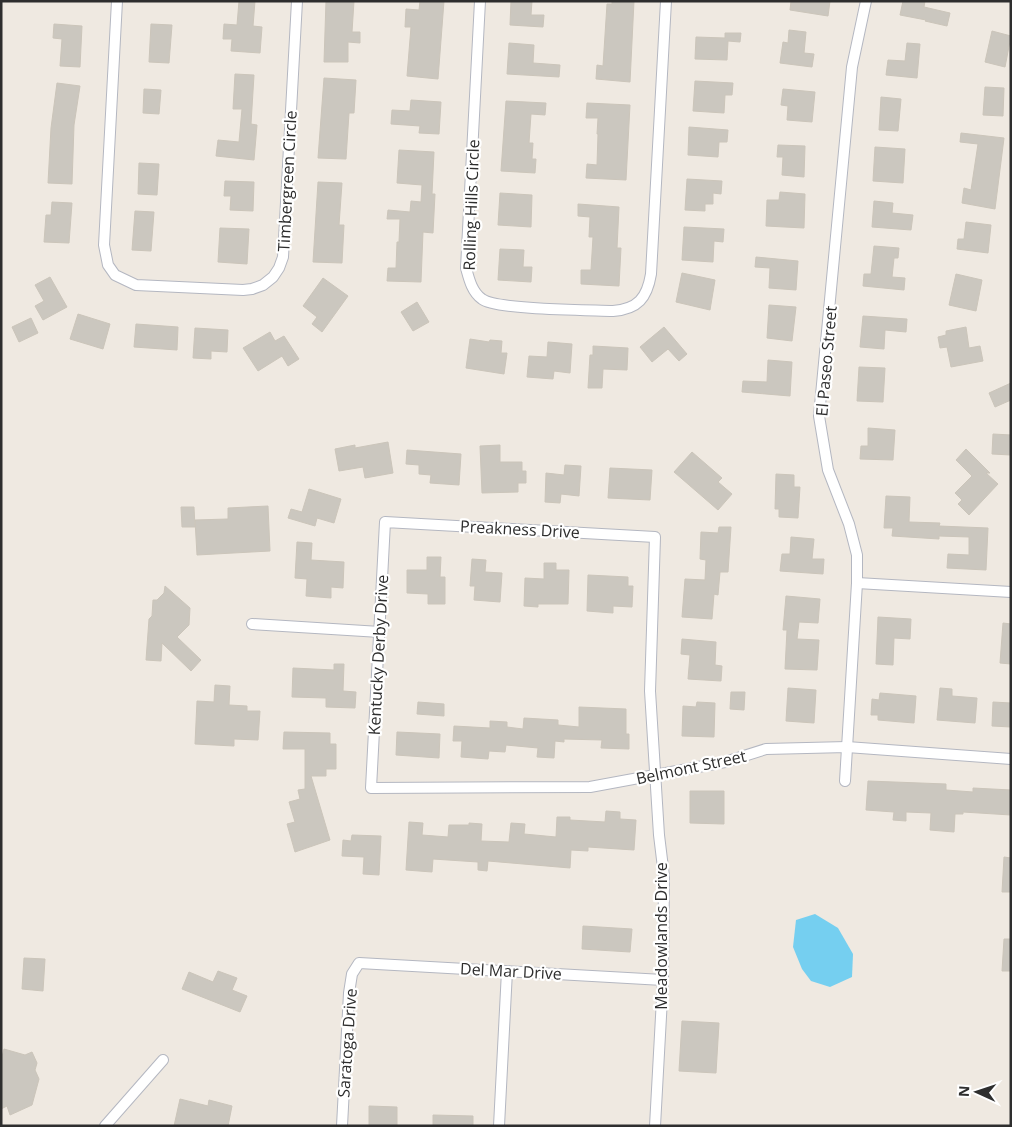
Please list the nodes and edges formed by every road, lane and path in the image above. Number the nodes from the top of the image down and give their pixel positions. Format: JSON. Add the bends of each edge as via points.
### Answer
{"nodes":[{"id":1,"x":117,"y":1,"type":"edge"},
{"id":2,"x":296,"y":1,"type":"edge"},
{"id":3,"x":480,"y":1,"type":"edge"},
{"id":4,"x":666,"y":1,"type":"edge"},
{"id":5,"x":866,"y":1,"type":"edge"},
{"id":6,"x":385,"y":522,"type":"joint"},
{"id":7,"x":656,"y":537,"type":"joint"},
{"id":8,"x":857,"y":583,"type":"junction"},
{"id":9,"x":1011,"y":592,"type":"edge"},
{"id":10,"x":252,"y":624,"type":"dead end"},
{"id":11,"x":380,"y":632,"type":"junction"},
{"id":12,"x":847,"y":747,"type":"junction"},
{"id":13,"x":1011,"y":759,"type":"edge"},
{"id":14,"x":654,"y":775,"type":"junction"},
{"id":15,"x":845,"y":781,"type":"dead end"},
{"id":16,"x":371,"y":788,"type":"joint"},
{"id":17,"x":359,"y":963,"type":"joint"},
{"id":18,"x":507,"y":971,"type":"junction"},
{"id":19,"x":663,"y":980,"type":"junction"},
{"id":20,"x":163,"y":1060,"type":"dead end"},
{"id":21,"x":105,"y":1126,"type":"edge"},
{"id":22,"x":342,"y":1126,"type":"edge"},
{"id":23,"x":499,"y":1126,"type":"edge"},
{"id":24,"x":655,"y":1126,"type":"edge"}],
"edges":[{"from":1,"to":2,"type":"street","name":"Timbergreen Circle","via":[[104,245],[108,265],[115,274],[136,285],[243,290],[263,286],[273,277],[283,257]]},
{"from":3,"to":4,"type":"street","name":"Rolling Hills Circle","via":[[466,268],[469,279],[483,300],[502,306],[613,311],[635,306],[649,286]]},
{"from":5,"to":8,"type":"street","name":"El Paseo Street","via":[[852,67],[819,416],[828,470],[857,555]]},
{"from":6,"to":7,"type":"street","name":"Preakness Drive"},
{"from":6,"to":11,"type":"street","name":"Kentucky Derby Drive"},
{"from":7,"to":14,"type":"street","name":"Meadowlands Drive","via":[[650,692]]},
{"from":8,"to":9,"type":"street"},
{"from":8,"to":12,"type":"street","name":"El Paseo Street"},
{"from":10,"to":11,"type":"street"},
{"from":11,"to":16,"type":"street","name":"Kentucky Derby Drive"},
{"from":12,"to":13,"type":"street","name":"Belmont Street"},
{"from":12,"to":14,"type":"street","name":"Belmont Street","via":[[766,749],[725,762]]},
{"from":12,"to":15,"type":"street","name":"El Paseo Street"},
{"from":14,"to":16,"type":"street","name":"Belmont Street","via":[[590,787]]},
{"from":14,"to":19,"type":"street","name":"Meadowlands Drive","via":[[664,876]]},
{"from":17,"to":18,"type":"street","name":"Del Mar Drive"},
{"from":17,"to":22,"type":"street","name":"Saratoga Drive","via":[[352,974],[349,993]]},
{"from":18,"to":19,"type":"street","name":"Del Mar Drive"},
{"from":18,"to":23,"type":"street"},
{"from":19,"to":24,"type":"street","name":"Meadowlands Drive"},
{"from":20,"to":21,"type":"street"}]}
